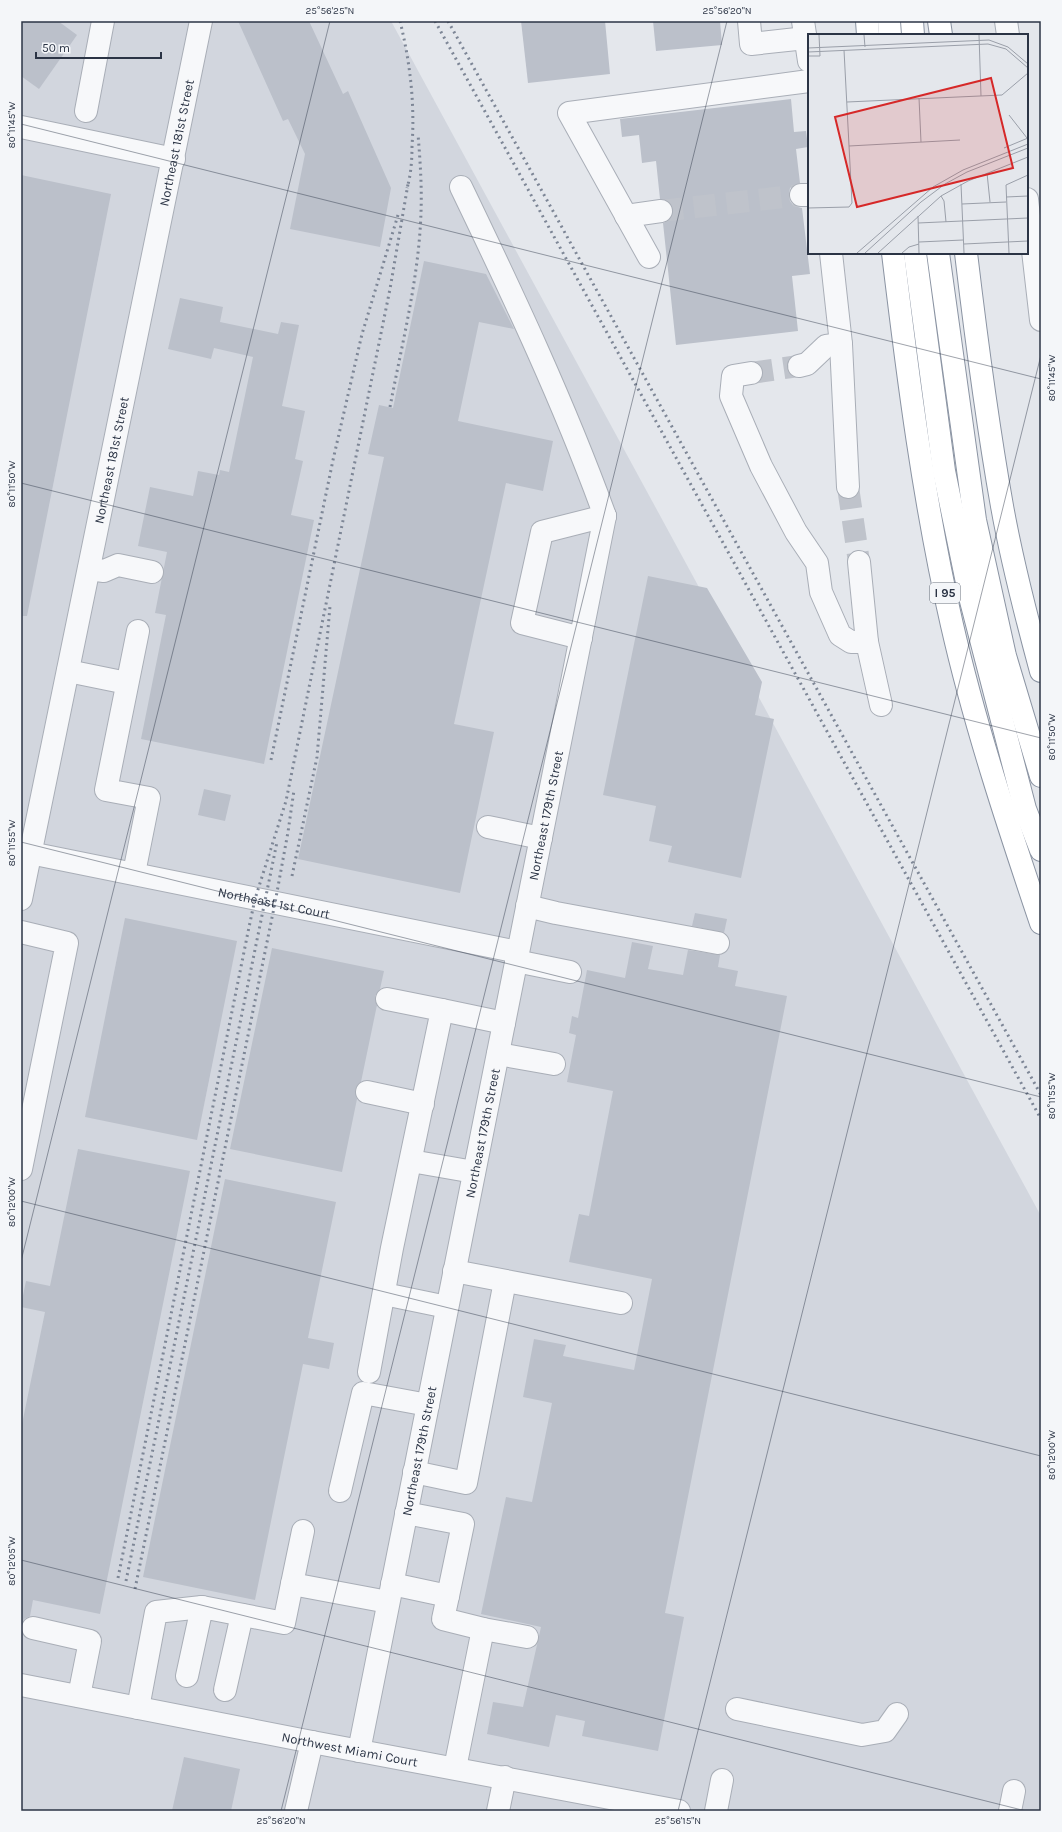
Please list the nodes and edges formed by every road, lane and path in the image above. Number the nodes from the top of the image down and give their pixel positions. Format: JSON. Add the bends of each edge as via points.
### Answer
{"nodes":[{"id":1,"x":103,"y":21,"type":"edge"},
{"id":2,"x":201,"y":21,"type":"edge"},
{"id":3,"x":749,"y":21,"type":"edge"},
{"id":4,"x":867,"y":21,"type":"edge"},
{"id":5,"x":889,"y":21,"type":"edge"},
{"id":6,"x":912,"y":21,"type":"edge"},
{"id":7,"x":939,"y":21,"type":"edge"},
{"id":8,"x":1006,"y":21,"type":"edge"},
{"id":9,"x":868,"y":34,"type":"edge"},
{"id":10,"x":890,"y":34,"type":"edge"},
{"id":11,"x":913,"y":34,"type":"edge"},
{"id":12,"x":941,"y":34,"type":"edge"},
{"id":13,"x":1008,"y":34,"type":"edge"},
{"id":14,"x":807,"y":43,"type":"edge"},
{"id":15,"x":808,"y":81,"type":"edge"},
{"id":16,"x":86,"y":111,"type":"dead end"},
{"id":17,"x":21,"y":127,"type":"edge"},
{"id":18,"x":174,"y":159,"type":"junction"},
{"id":19,"x":461,"y":187,"type":"dead end"},
{"id":20,"x":1028,"y":207,"type":"edge"},
{"id":21,"x":661,"y":211,"type":"tunnel mouth"},
{"id":22,"x":626,"y":216,"type":"junction"},
{"id":23,"x":830,"y":254,"type":"edge"},
{"id":24,"x":893,"y":254,"type":"edge"},
{"id":25,"x":915,"y":254,"type":"edge"},
{"id":26,"x":938,"y":254,"type":"edge"},
{"id":27,"x":966,"y":254,"type":"edge"},
{"id":28,"x":649,"y":257,"type":"dead end"},
{"id":29,"x":1040,"y":306,"type":"edge"},
{"id":30,"x":841,"y":344,"type":"junction"},
{"id":31,"x":799,"y":366,"type":"tunnel mouth"},
{"id":32,"x":751,"y":373,"type":"tunnel mouth"},
{"id":33,"x":848,"y":487,"type":"tunnel mouth"},
{"id":34,"x":605,"y":516,"type":"junction"},
{"id":35,"x":859,"y":562,"type":"tunnel mouth"},
{"id":36,"x":89,"y":569,"type":"junction"},
{"id":37,"x":152,"y":572,"type":"dead end"},
{"id":38,"x":138,"y":631,"type":"dead end"},
{"id":39,"x":581,"y":638,"type":"junction"},
{"id":40,"x":867,"y":642,"type":"junction"},
{"id":41,"x":1041,"y":671,"type":"edge"},
{"id":42,"x":68,"y":672,"type":"junction"},
{"id":43,"x":127,"y":683,"type":"junction"},
{"id":44,"x":881,"y":705,"type":"dead end"},
{"id":45,"x":1041,"y":776,"type":"edge"},
{"id":46,"x":488,"y":827,"type":"dead end"},
{"id":47,"x":541,"y":838,"type":"junction"},
{"id":48,"x":1041,"y":850,"type":"edge"},
{"id":49,"x":30,"y":853,"type":"junction"},
{"id":50,"x":134,"y":873,"type":"junction"},
{"id":51,"x":21,"y":899,"type":"edge"},
{"id":52,"x":527,"y":906,"type":"junction"},
{"id":53,"x":1041,"y":923,"type":"edge"},
{"id":54,"x":21,"y":932,"type":"edge"},
{"id":55,"x":718,"y":943,"type":"dead end"},
{"id":56,"x":517,"y":956,"type":"junction"},
{"id":57,"x":570,"y":972,"type":"dead end"},
{"id":58,"x":387,"y":999,"type":"dead end"},
{"id":59,"x":442,"y":1010,"type":"junction"},
{"id":60,"x":504,"y":1022,"type":"junction"},
{"id":61,"x":498,"y":1054,"type":"junction"},
{"id":62,"x":554,"y":1064,"type":"dead end"},
{"id":63,"x":367,"y":1092,"type":"dead end"},
{"id":64,"x":423,"y":1104,"type":"junction"},
{"id":65,"x":411,"y":1161,"type":"junction"},
{"id":66,"x":21,"y":1169,"type":"edge"},
{"id":67,"x":474,"y":1172,"type":"junction"},
{"id":68,"x":454,"y":1272,"type":"junction"},
{"id":69,"x":505,"y":1281,"type":"junction"},
{"id":70,"x":384,"y":1294,"type":"junction"},
{"id":71,"x":621,"y":1303,"type":"dead end"},
{"id":72,"x":447,"y":1307,"type":"junction"},
{"id":73,"x":369,"y":1372,"type":"dead end"},
{"id":74,"x":428,"y":1405,"type":"junction"},
{"id":75,"x":414,"y":1472,"type":"junction"},
{"id":76,"x":340,"y":1491,"type":"dead end"},
{"id":77,"x":406,"y":1513,"type":"junction"},
{"id":78,"x":303,"y":1531,"type":"dead end"},
{"id":79,"x":292,"y":1584,"type":"junction"},
{"id":80,"x":390,"y":1593,"type":"junction"},
{"id":81,"x":448,"y":1596,"type":"junction"},
{"id":82,"x":202,"y":1607,"type":"junction"},
{"id":83,"x":242,"y":1615,"type":"junction"},
{"id":84,"x":33,"y":1628,"type":"dead end"},
{"id":85,"x":483,"y":1629,"type":"junction"},
{"id":86,"x":527,"y":1637,"type":"dead end"},
{"id":87,"x":187,"y":1676,"type":"dead end"},
{"id":88,"x":21,"y":1685,"type":"edge"},
{"id":89,"x":225,"y":1690,"type":"dead end"},
{"id":90,"x":79,"y":1696,"type":"junction"},
{"id":91,"x":138,"y":1708,"type":"junction"},
{"id":92,"x":737,"y":1709,"type":"dead end"},
{"id":93,"x":897,"y":1714,"type":"dead end"},
{"id":94,"x":312,"y":1742,"type":"junction"},
{"id":95,"x":358,"y":1751,"type":"junction"},
{"id":96,"x":455,"y":1768,"type":"junction"},
{"id":97,"x":505,"y":1777,"type":"junction"},
{"id":98,"x":722,"y":1780,"type":"dead end"},
{"id":99,"x":296,"y":1811,"type":"edge"},
{"id":100,"x":498,"y":1811,"type":"edge"},
{"id":101,"x":679,"y":1811,"type":"edge"},
{"id":102,"x":716,"y":1811,"type":"edge"}],
"edges":[{"from":1,"to":16,"type":"street"},
{"from":2,"to":18,"type":"street","name":"Northeast 181st Street"},
{"from":3,"to":14,"type":"street","via":[[751,44]]},
{"from":4,"to":9,"type":"highway"},
{"from":5,"to":10,"type":"highway"},
{"from":6,"to":11,"type":"highway"},
{"from":7,"to":12,"type":"highway"},
{"from":8,"to":13,"type":"street"},
{"from":15,"to":22,"type":"street","via":[[569,113]]},
{"from":17,"to":18,"type":"street"},
{"from":18,"to":36,"type":"street","name":"Northeast 181st Street"},
{"from":19,"to":34,"type":"street","via":[[537,347],[584,457]]},
{"from":20,"to":29,"type":"street"},
{"from":21,"to":22,"type":"street"},
{"from":22,"to":28,"type":"street"},
{"from":23,"to":30,"type":"street"},
{"from":24,"to":53,"type":"highway","number":"I 95","via":[[921,466],[952,626],[987,759]]},
{"from":25,"to":48,"type":"highway","via":[[944,471],[970,597],[1025,809]]},
{"from":26,"to":45,"type":"highway","via":[[975,520],[1006,656]]},
{"from":27,"to":41,"type":"highway","via":[[1002,507],[1018,586]]},
{"from":30,"to":31,"type":"street","via":[[826,346],[806,364]]},
{"from":30,"to":33,"type":"street"},
{"from":32,"to":40,"type":"street","via":[[733,376],[731,396],[761,466],[796,532],[817,563],[821,592],[840,635],[851,642]]},
{"from":34,"to":39,"type":"street","name":"Northeast 179th Street"},
{"from":34,"to":39,"type":"street","via":[[542,532],[522,622]]},
{"from":35,"to":40,"type":"street"},
{"from":36,"to":37,"type":"street","via":[[104,571],[118,565]]},
{"from":36,"to":42,"type":"street","name":"Northeast 181st Street"},
{"from":38,"to":43,"type":"street"},
{"from":39,"to":47,"type":"street","name":"Northeast 179th Street"},
{"from":40,"to":44,"type":"street"},
{"from":42,"to":43,"type":"street"},
{"from":42,"to":49,"type":"street","name":"Northeast 181st Street"},
{"from":43,"to":50,"type":"street","via":[[106,790],[149,798]]},
{"from":46,"to":47,"type":"street"},
{"from":47,"to":52,"type":"street","name":"Northeast 179th Street"},
{"from":49,"to":50,"type":"street","name":"Northeast 1st Court"},
{"from":49,"to":51,"type":"street","name":"Northeast 181st Street"},
{"from":50,"to":56,"type":"street","name":"Northeast 1st Court"},
{"from":52,"to":55,"type":"street","via":[[556,914]]},
{"from":52,"to":56,"type":"street","name":"Northeast 179th Street"},
{"from":54,"to":66,"type":"street","via":[[67,942]]},
{"from":56,"to":57,"type":"street","name":"Northeast 1st Court"},
{"from":56,"to":60,"type":"street","name":"Northeast 179th Street"},
{"from":58,"to":59,"type":"street"},
{"from":59,"to":60,"type":"street"},
{"from":59,"to":64,"type":"street"},
{"from":60,"to":61,"type":"street","name":"Northeast 179th Street"},
{"from":61,"to":62,"type":"street"},
{"from":61,"to":67,"type":"street","name":"Northeast 179th Street"},
{"from":63,"to":64,"type":"street"},
{"from":64,"to":65,"type":"street"},
{"from":65,"to":67,"type":"street"},
{"from":65,"to":70,"type":"street"},
{"from":67,"to":68,"type":"street","name":"Northeast 179th Street"},
{"from":68,"to":69,"type":"street"},
{"from":68,"to":72,"type":"street","name":"Northeast 179th Street"},
{"from":69,"to":71,"type":"street"},
{"from":69,"to":75,"type":"street","via":[[466,1483]]},
{"from":70,"to":72,"type":"street"},
{"from":70,"to":73,"type":"street"},
{"from":72,"to":74,"type":"street","name":"Northeast 179th Street"},
{"from":74,"to":75,"type":"street","name":"Northeast 179th Street"},
{"from":74,"to":76,"type":"street","via":[[363,1393]]},
{"from":75,"to":77,"type":"street","name":"Northeast 179th Street"},
{"from":77,"to":80,"type":"street","name":"Northeast 179th Street"},
{"from":77,"to":81,"type":"street","via":[[463,1524]]},
{"from":78,"to":79,"type":"street"},
{"from":79,"to":80,"type":"street"},
{"from":79,"to":83,"type":"street","via":[[284,1623]]},
{"from":80,"to":81,"type":"street"},
{"from":80,"to":95,"type":"street","name":"Northeast 179th Street"},
{"from":81,"to":85,"type":"street","via":[[443,1619]]},
{"from":82,"to":83,"type":"street"},
{"from":82,"to":87,"type":"street"},
{"from":82,"to":91,"type":"street","via":[[156,1612]]},
{"from":83,"to":89,"type":"street"},
{"from":84,"to":90,"type":"street","via":[[90,1641]]},
{"from":85,"to":86,"type":"street"},
{"from":85,"to":96,"type":"street"},
{"from":88,"to":90,"type":"street","name":"Northwest Miami Court"},
{"from":90,"to":91,"type":"street","name":"Northwest Miami Court"},
{"from":91,"to":94,"type":"street","name":"Northwest Miami Court"},
{"from":92,"to":93,"type":"street","via":[[862,1735],[885,1731]]},
{"from":94,"to":95,"type":"street","name":"Northwest Miami Court"},
{"from":94,"to":99,"type":"street"},
{"from":95,"to":96,"type":"street","name":"Northwest Miami Court"},
{"from":96,"to":97,"type":"street","name":"Northwest Miami Court"},
{"from":97,"to":100,"type":"street"},
{"from":97,"to":101,"type":"street","name":"Northwest Miami Court"},
{"from":98,"to":102,"type":"street"}]}
